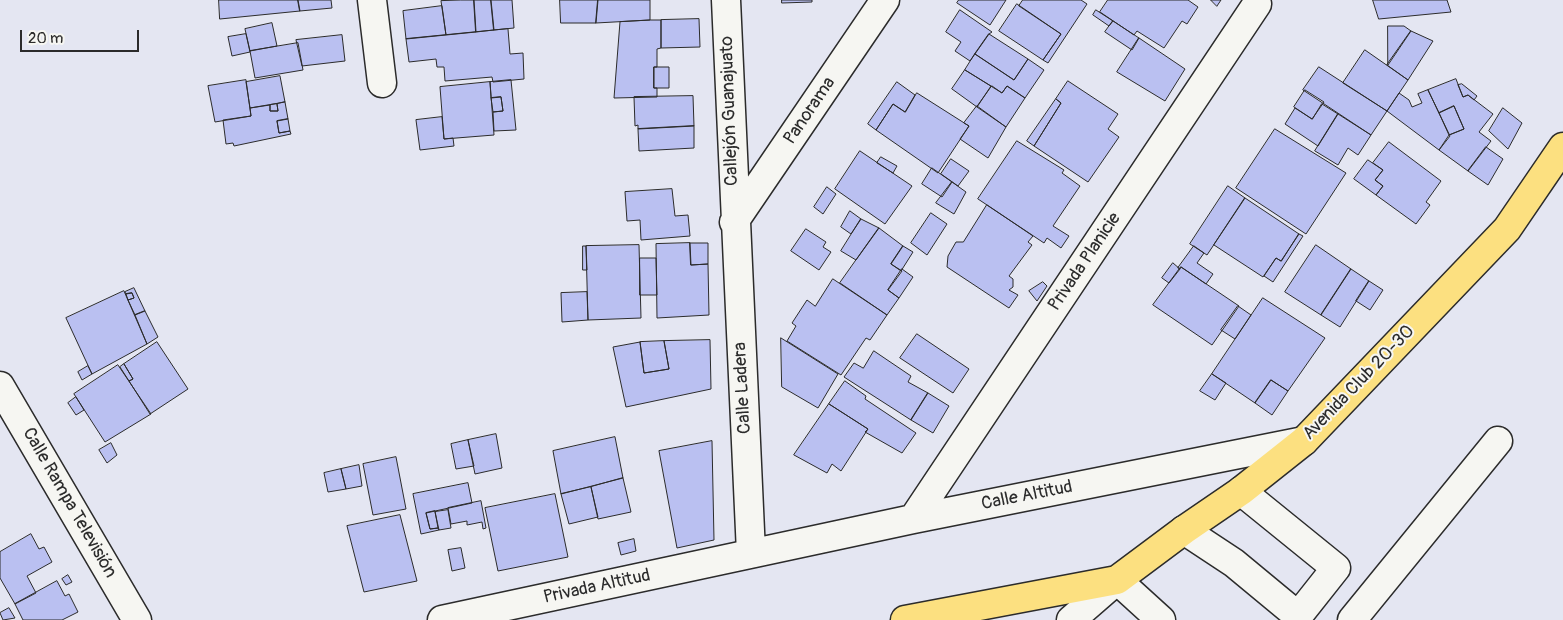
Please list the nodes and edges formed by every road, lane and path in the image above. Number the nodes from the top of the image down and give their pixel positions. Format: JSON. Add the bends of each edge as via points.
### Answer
{"nodes":[{"id":1,"x":372,"y":0,"type":"edge"},
{"id":2,"x":726,"y":0,"type":"edge"},
{"id":3,"x":885,"y":0,"type":"edge"},
{"id":4,"x":1257,"y":4,"type":"dead end"},
{"id":5,"x":382,"y":83,"type":"dead end"},
{"id":6,"x":1563,"y":147,"type":"edge"},
{"id":7,"x":734,"y":222,"type":"junction"},
{"id":8,"x":0,"y":386,"type":"edge"},
{"id":9,"x":1304,"y":441,"type":"junction"},
{"id":10,"x":1498,"y":441,"type":"dead end"},
{"id":11,"x":1241,"y":491,"type":"junction"},
{"id":12,"x":913,"y":519,"type":"junction"},
{"id":13,"x":1184,"y":530,"type":"junction"},
{"id":14,"x":751,"y":553,"type":"junction"},
{"id":15,"x":1116,"y":580,"type":"junction"},
{"id":16,"x":137,"y":620,"type":"edge"},
{"id":17,"x":442,"y":620,"type":"edge"},
{"id":18,"x":905,"y":620,"type":"edge"},
{"id":19,"x":1071,"y":620,"type":"edge"},
{"id":20,"x":1161,"y":620,"type":"edge"},
{"id":21,"x":1352,"y":620,"type":"edge"}],
"edges":[{"from":1,"to":5,"type":"street"},
{"from":2,"to":7,"type":"street","name":"Callejón Guanajuato"},
{"from":3,"to":7,"type":"street","name":"Panorama"},
{"from":4,"to":12,"type":"street","name":"Privada Planicie"},
{"from":6,"to":9,"type":"main road","name":"Avenida Club 20-30","via":[[1507,229]]},
{"from":7,"to":14,"type":"street","name":"Calle Ladera"},
{"from":8,"to":16,"type":"street","name":"Calle Rampa Televisión"},
{"from":9,"to":11,"type":"main road","name":"Avenida Club 20-30"},
{"from":9,"to":12,"type":"street","name":"Calle Altitud"},
{"from":10,"to":21,"type":"street"},
{"from":11,"to":13,"type":"main road","name":"Avenida Club 20-30"},
{"from":11,"to":13,"type":"street","via":[[1336,568],[1298,616],[1234,563]]},
{"from":12,"to":14,"type":"street","name":"Calle Altitud"},
{"from":13,"to":15,"type":"main road","name":"Avenida Club 20-30"},
{"from":14,"to":17,"type":"street","name":"Privada Altitud"},
{"from":15,"to":18,"type":"main road"},
{"from":15,"to":19,"type":"street"},
{"from":15,"to":20,"type":"street"}]}
